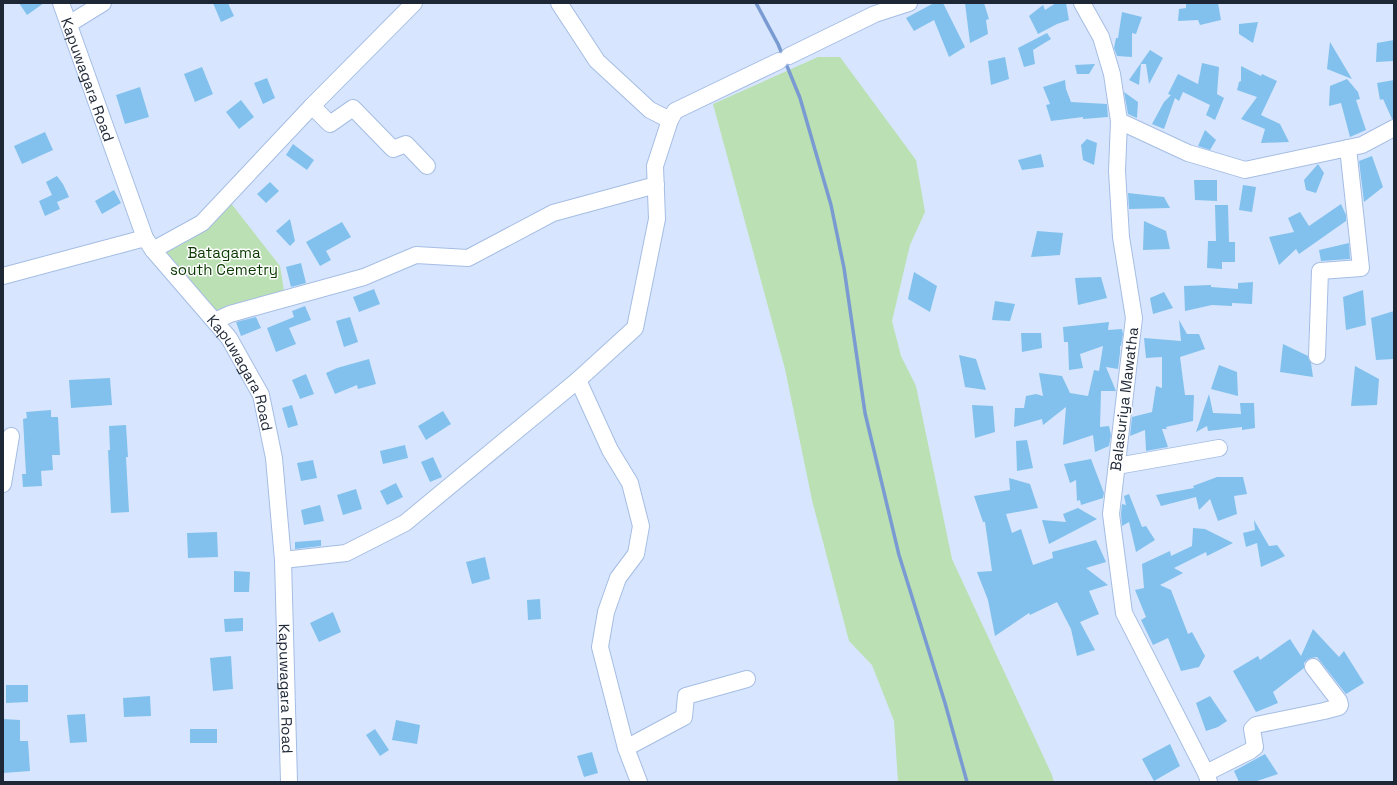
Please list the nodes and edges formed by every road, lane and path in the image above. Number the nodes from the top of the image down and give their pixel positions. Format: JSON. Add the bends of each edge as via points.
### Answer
{"nodes":[{"id":1,"x":61,"y":3,"type":"edge"},
{"id":2,"x":102,"y":3,"type":"edge"},
{"id":3,"x":414,"y":3,"type":"edge"},
{"id":4,"x":559,"y":3,"type":"edge"},
{"id":5,"x":909,"y":3,"type":"edge"},
{"id":6,"x":1082,"y":3,"type":"edge"},
{"id":7,"x":69,"y":24,"type":"junction"},
{"id":8,"x":312,"y":106,"type":"junction"},
{"id":9,"x":670,"y":120,"type":"junction"},
{"id":10,"x":1119,"y":121,"type":"junction"},
{"id":11,"x":1394,"y":128,"type":"edge"},
{"id":12,"x":1348,"y":148,"type":"junction"},
{"id":13,"x":427,"y":166,"type":"dead end"},
{"id":14,"x":656,"y":185,"type":"junction"},
{"id":15,"x":149,"y":244,"type":"junction"},
{"id":16,"x":3,"y":276,"type":"edge"},
{"id":17,"x":215,"y":321,"type":"junction"},
{"id":18,"x":1317,"y":356,"type":"dead end"},
{"id":19,"x":578,"y":380,"type":"junction"},
{"id":20,"x":11,"y":436,"type":"dead end"},
{"id":21,"x":1219,"y":448,"type":"dead end"},
{"id":22,"x":1117,"y":466,"type":"junction"},
{"id":23,"x":3,"y":484,"type":"edge"},
{"id":24,"x":283,"y":560,"type":"junction"},
{"id":25,"x":1313,"y":666,"type":"dead end"},
{"id":26,"x":748,"y":679,"type":"dead end"},
{"id":27,"x":626,"y":748,"type":"junction"},
{"id":28,"x":1207,"y":777,"type":"edge"},
{"id":29,"x":290,"y":782,"type":"edge"},
{"id":30,"x":639,"y":782,"type":"edge"}],
"edges":[{"from":1,"to":7,"type":"street","name":"Kapuwagara Road"},
{"from":2,"to":7,"type":"street"},
{"from":3,"to":8,"type":"street"},
{"from":4,"to":9,"type":"street","via":[[597,61],[650,110]]},
{"from":5,"to":9,"type":"street","via":[[875,14],[675,111]]},
{"from":6,"to":10,"type":"street","name":"Balasuriya Mawatha","via":[[1101,37],[1112,74]]},
{"from":7,"to":15,"type":"street","name":"Kapuwagara Road"},
{"from":8,"to":13,"type":"street","via":[[330,124],[353,108],[393,149],[406,144]]},
{"from":8,"to":15,"type":"street","via":[[202,223]]},
{"from":9,"to":14,"type":"street","via":[[655,166]]},
{"from":10,"to":12,"type":"street","via":[[1188,153],[1245,170]]},
{"from":10,"to":22,"type":"street","name":"Balasuriya Mawatha","via":[[1121,237],[1134,318]]},
{"from":11,"to":12,"type":"street","via":[[1362,145]]},
{"from":12,"to":18,"type":"street","via":[[1361,268],[1320,271]]},
{"from":14,"to":17,"type":"street","via":[[554,213],[468,258],[416,255],[364,277],[230,314]]},
{"from":14,"to":19,"type":"street","via":[[657,219],[635,328]]},
{"from":15,"to":16,"type":"street"},
{"from":15,"to":17,"type":"street","name":"Kapuwagara Road"},
{"from":17,"to":24,"type":"street","name":"Kapuwagara Road","via":[[229,338],[261,395],[274,458]]},
{"from":19,"to":24,"type":"street","via":[[405,523],[346,553]]},
{"from":19,"to":27,"type":"street","via":[[610,450],[630,484],[641,526],[636,554],[618,578],[606,612],[600,647]]},
{"from":20,"to":23,"type":"street"},
{"from":21,"to":22,"type":"street"},
{"from":22,"to":28,"type":"street","name":"Balasuriya Mawatha","via":[[1111,514],[1124,613]]},
{"from":24,"to":29,"type":"street","name":"Kapuwagara Road"},
{"from":25,"to":28,"type":"street","via":[[1339,701],[1339,707],[1256,725],[1252,729],[1255,747]]},
{"from":26,"to":27,"type":"street","via":[[686,696],[684,717]]},
{"from":27,"to":30,"type":"street"}]}
